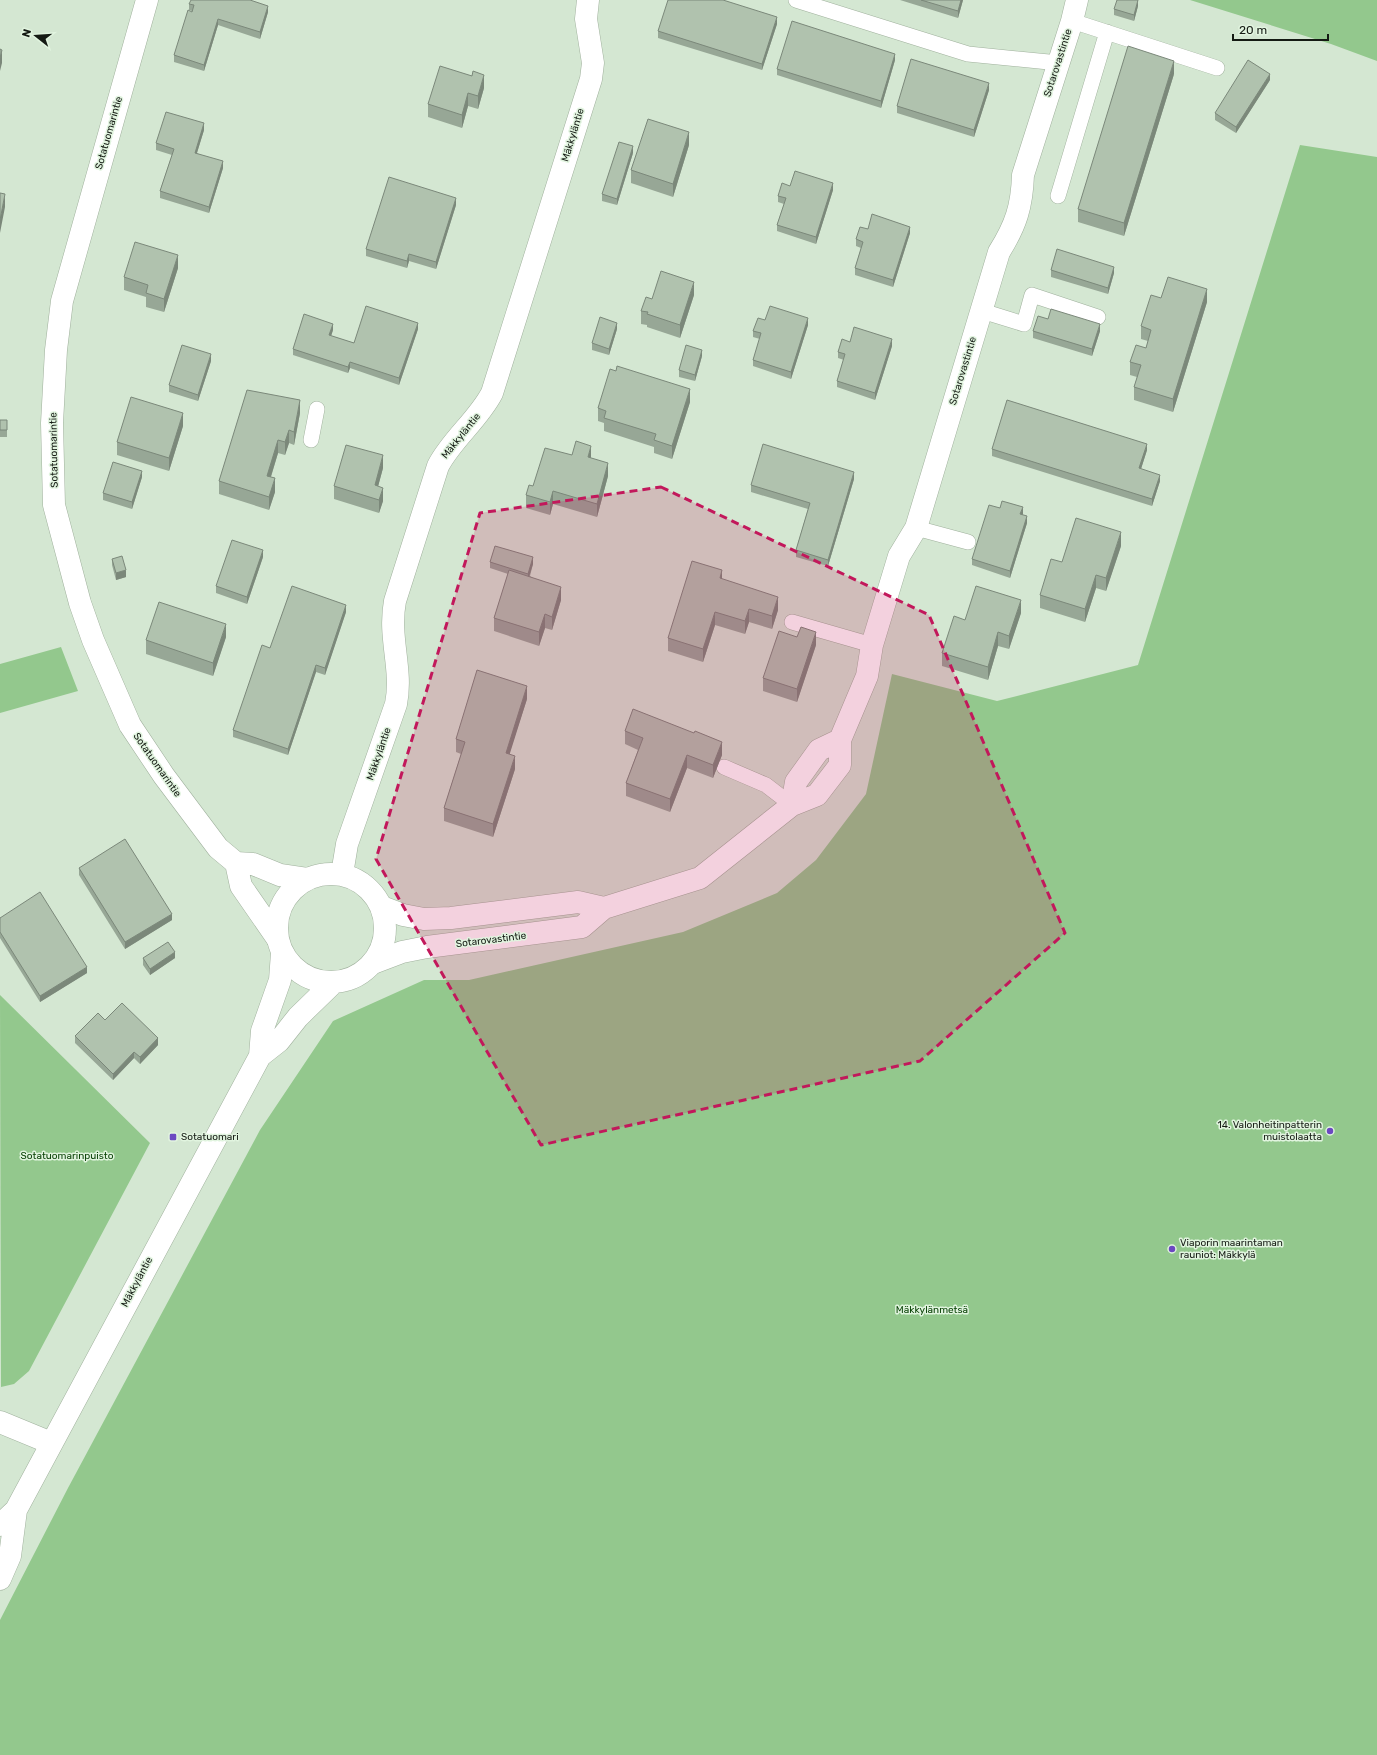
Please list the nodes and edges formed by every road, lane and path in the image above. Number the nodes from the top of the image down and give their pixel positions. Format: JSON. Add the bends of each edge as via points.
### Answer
{"nodes":[{"id":1,"x":147,"y":0,"type":"edge"},
{"id":2,"x":588,"y":0,"type":"edge"},
{"id":3,"x":804,"y":1,"type":"edge"},
{"id":4,"x":1074,"y":10,"type":"edge"},
{"id":5,"x":1107,"y":32,"type":"junction"},
{"id":6,"x":1059,"y":63,"type":"junction"},
{"id":7,"x":1217,"y":68,"type":"dead end"},
{"id":8,"x":1058,"y":196,"type":"dead end"},
{"id":9,"x":982,"y":311,"type":"junction"},
{"id":10,"x":1098,"y":317,"type":"dead end"},
{"id":11,"x":317,"y":409,"type":"dead end"},
{"id":12,"x":311,"y":440,"type":"dead end"},
{"id":13,"x":916,"y":528,"type":"junction"},
{"id":14,"x":968,"y":542,"type":"dead end"},
{"id":15,"x":792,"y":622,"type":"dead end"},
{"id":16,"x":872,"y":645,"type":"junction"},
{"id":17,"x":724,"y":767,"type":"dead end"},
{"id":18,"x":792,"y":805,"type":"junction"},
{"id":19,"x":236,"y":863,"type":"junction"},
{"id":20,"x":342,"y":874,"type":"junction"},
{"id":21,"x":306,"y":879,"type":"junction"},
{"id":22,"x":382,"y":907,"type":"junction"},
{"id":23,"x":604,"y":908,"type":"junction"},
{"id":24,"x":279,"y":945,"type":"junction"},
{"id":25,"x":373,"y":963,"type":"junction"},
{"id":26,"x":333,"y":983,"type":"junction"},
{"id":27,"x":260,"y":1056,"type":"junction"},
{"id":28,"x":0,"y":1422,"type":"edge"},
{"id":29,"x":51,"y":1442,"type":"junction"},
{"id":30,"x":16,"y":1510,"type":"junction"},
{"id":31,"x":0,"y":1525,"type":"edge"},
{"id":32,"x":0,"y":1578,"type":"edge"}],
"edges":[{"from":1,"to":19,"type":"street","name":"Sotatuomarintie","via":[[62,301],[52,423],[54,504],[80,603],[93,640],[130,725],[164,776],[218,848]]},
{"from":2,"to":20,"type":"street","name":"Mäkkyläntie","via":[[586,19],[593,63],[591,79],[492,393],[458,440],[445,452],[438,466],[395,601],[392,622],[399,689],[347,844]]},
{"from":3,"to":6,"type":"lane","via":[[968,54]]},
{"from":4,"to":5,"type":"lane"},
{"from":4,"to":6,"type":"street","name":"Sotarovastintie"},
{"from":5,"to":7,"type":"lane"},
{"from":5,"to":8,"type":"lane"},
{"from":6,"to":9,"type":"street","name":"Sotarovastintie","via":[[1023,175],[1022,197],[1014,225],[999,252]]},
{"from":9,"to":10,"type":"lane","via":[[1024,324],[1032,296]]},
{"from":9,"to":13,"type":"street","name":"Sotarovastintie"},
{"from":11,"to":12,"type":"lane"},
{"from":13,"to":14,"type":"lane"},
{"from":13,"to":16,"type":"street","name":"Sotarovastintie","via":[[899,556]]},
{"from":15,"to":16,"type":"lane"},
{"from":16,"to":18,"type":"street","name":"Sotarovastintie","via":[[867,676],[840,740],[819,750],[796,782]]},
{"from":17,"to":18,"type":"lane","via":[[766,785]]},
{"from":18,"to":23,"type":"street","name":"Sotarovastintie","via":[[700,878]]},
{"from":19,"to":21,"type":"street","via":[[253,864],[280,875]]},
{"from":19,"to":24,"type":"street","via":[[240,886]]},
{"from":20,"to":21,"type":"street","via":[[330,873]]},
{"from":20,"to":22,"type":"street","via":[[366,886]]},
{"from":21,"to":24,"type":"street","via":[[295,887],[279,910],[276,924]]},
{"from":22,"to":23,"type":"street","via":[[424,919],[578,902]]},
{"from":22,"to":25,"type":"street","via":[[385,936],[381,951]]},
{"from":23,"to":25,"type":"street","name":"Sotarovastintie","via":[[582,927],[427,947],[402,952]]},
{"from":24,"to":26,"type":"street","via":[[291,966],[303,975]]},
{"from":24,"to":27,"type":"street","name":"Mäkkyläntie","via":[[280,980],[262,1031]]},
{"from":25,"to":26,"type":"street","via":[[362,973],[348,980]]},
{"from":26,"to":27,"type":"street","name":"Mäkkyläntie","via":[[298,1017],[279,1041]]},
{"from":27,"to":29,"type":"street","name":"Mäkkyläntie"},
{"from":28,"to":29,"type":"street"},
{"from":29,"to":30,"type":"street","name":"Mäkkyläntie"},
{"from":30,"to":31,"type":"street","name":"Mäkkyläntie"},
{"from":30,"to":32,"type":"street","name":"Mäkkyläntie","via":[[10,1556]]}]}
